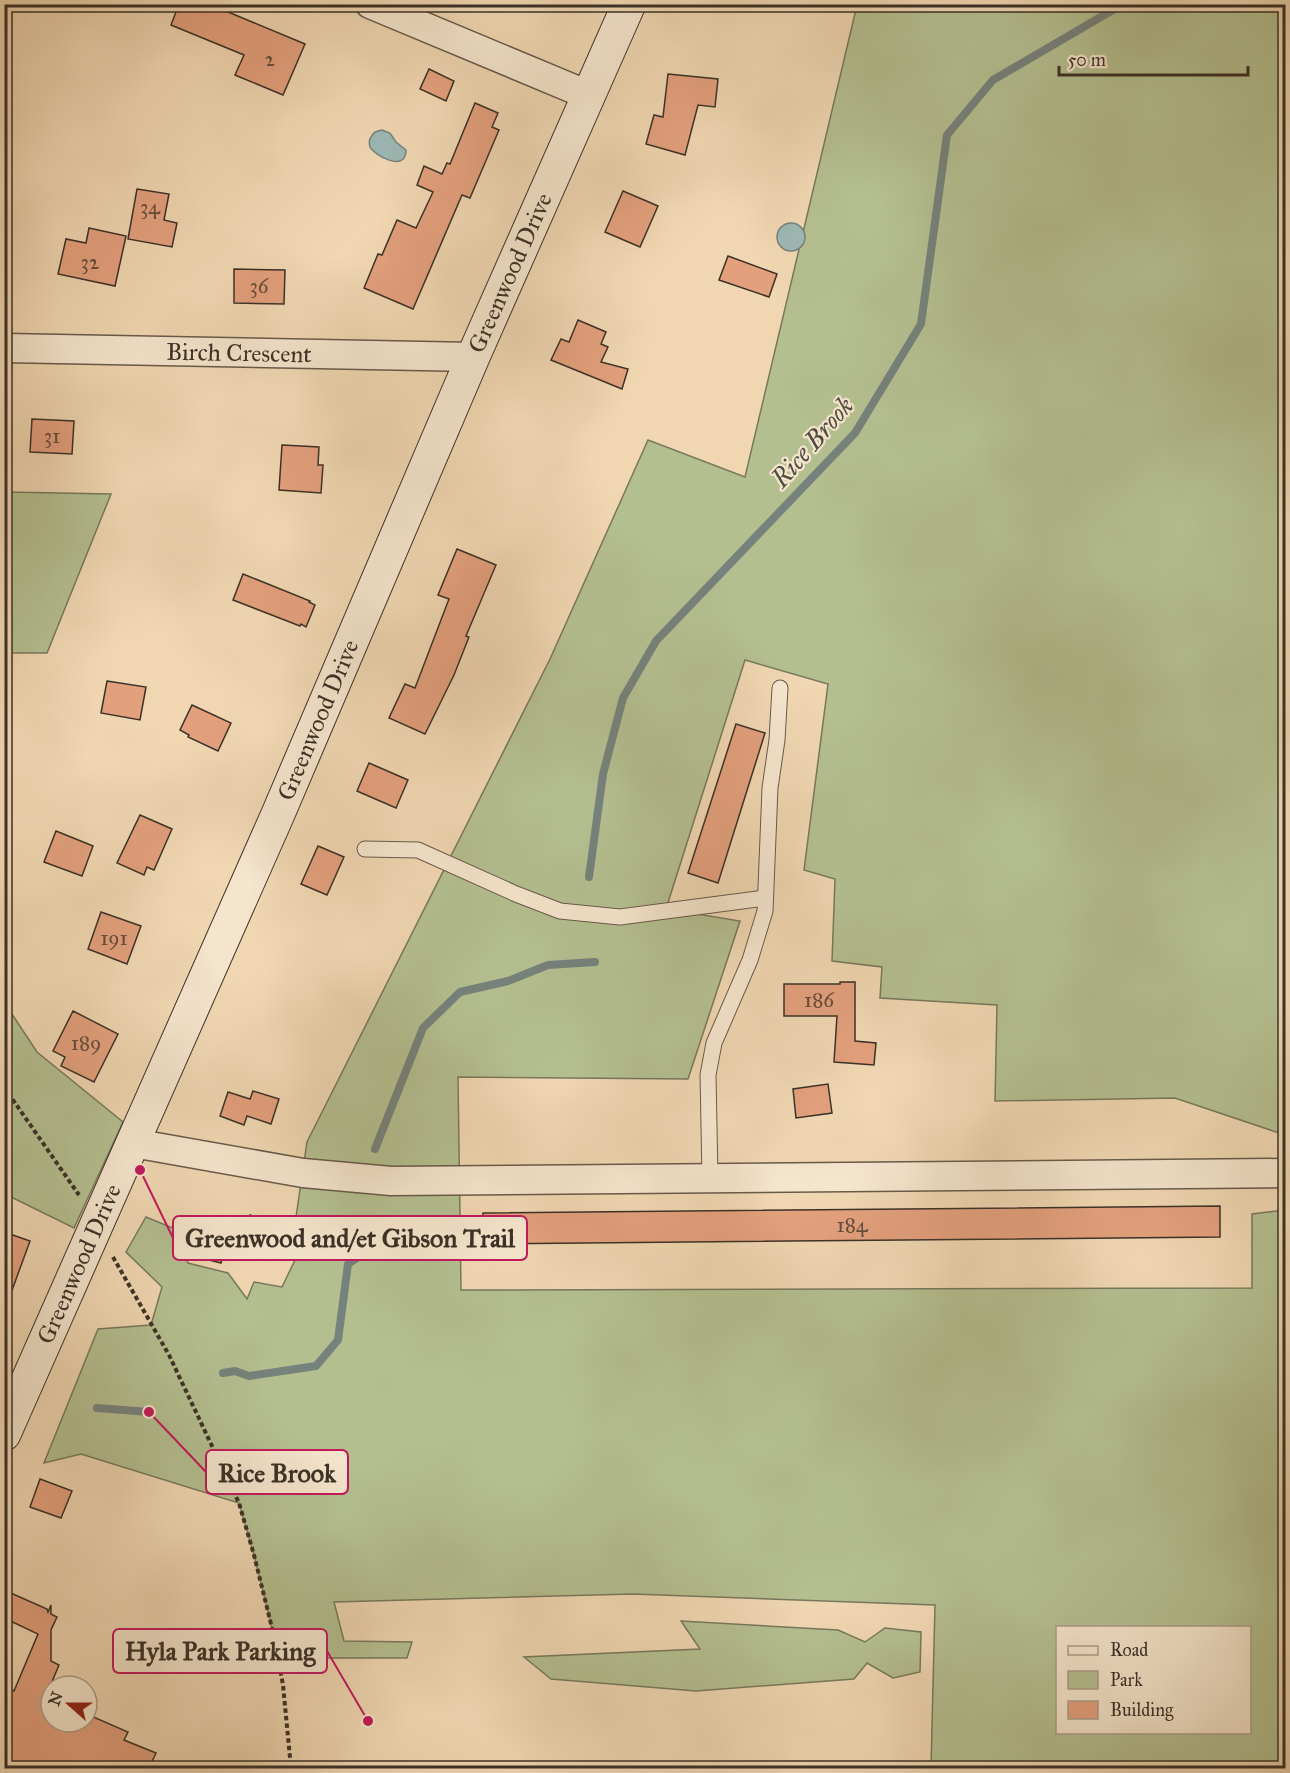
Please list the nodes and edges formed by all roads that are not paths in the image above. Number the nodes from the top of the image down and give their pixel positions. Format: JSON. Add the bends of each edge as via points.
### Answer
{"nodes":[{"id":1,"x":370,"y":4,"type":"edge"},
{"id":2,"x":629,"y":4,"type":"edge"},
{"id":3,"x":588,"y":95,"type":"junction"},
{"id":4,"x":4,"y":348,"type":"edge"},
{"id":5,"x":472,"y":357,"type":"junction"},
{"id":6,"x":780,"y":688,"type":"dead end"},
{"id":7,"x":365,"y":849,"type":"dead end"},
{"id":8,"x":765,"y":898,"type":"junction"},
{"id":9,"x":133,"y":1143,"type":"junction"},
{"id":10,"x":1286,"y":1173,"type":"edge"},
{"id":11,"x":710,"y":1178,"type":"junction"},
{"id":12,"x":4,"y":1434,"type":"edge"}],
"edges":[{"from":1,"to":3,"type":"street"},
{"from":2,"to":3,"type":"main road","name":"Greenwood Drive"},
{"from":3,"to":5,"type":"main road","name":"Greenwood Drive"},
{"from":4,"to":5,"type":"street","name":"Birch Crescent"},
{"from":5,"to":9,"type":"main road","name":"Greenwood Drive"},
{"from":6,"to":8,"type":"lane"},
{"from":7,"to":8,"type":"lane","via":[[418,850],[560,911],[620,917]]},
{"from":8,"to":11,"type":"lane","via":[[765,911],[750,960],[714,1043],[708,1075]]},
{"from":9,"to":11,"type":"street","via":[[303,1173],[391,1181]]},
{"from":9,"to":12,"type":"main road","name":"Greenwood Drive"},
{"from":10,"to":11,"type":"street"}]}
